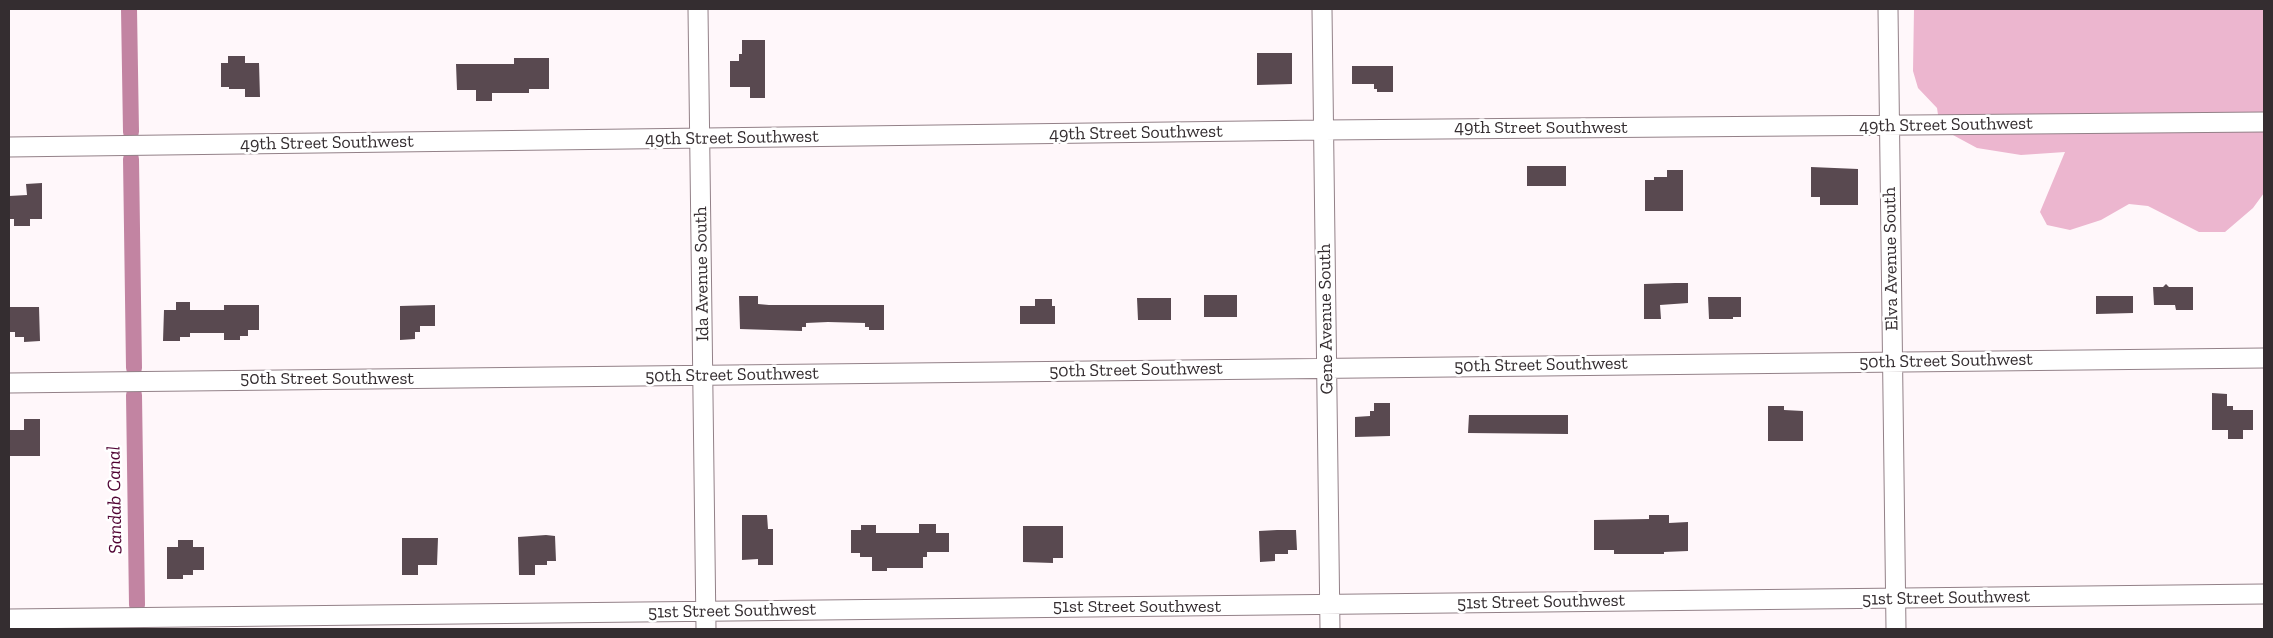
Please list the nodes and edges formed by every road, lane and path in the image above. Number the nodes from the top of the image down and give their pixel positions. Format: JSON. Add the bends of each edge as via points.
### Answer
{"nodes":[{"id":1,"x":698,"y":9,"type":"edge"},
{"id":2,"x":1322,"y":9,"type":"edge"},
{"id":3,"x":1888,"y":9,"type":"edge"},
{"id":4,"x":2264,"y":122,"type":"edge"},
{"id":5,"x":1890,"y":126,"type":"junction"},
{"id":6,"x":1324,"y":130,"type":"junction"},
{"id":7,"x":700,"y":138,"type":"junction"},
{"id":8,"x":9,"y":147,"type":"edge"},
{"id":9,"x":2264,"y":358,"type":"edge"},
{"id":10,"x":1892,"y":362,"type":"junction"},
{"id":11,"x":1327,"y":368,"type":"junction"},
{"id":12,"x":703,"y":375,"type":"junction"},
{"id":13,"x":9,"y":383,"type":"edge"},
{"id":14,"x":2264,"y":594,"type":"edge"},
{"id":15,"x":1896,"y":599,"type":"junction"},
{"id":16,"x":1330,"y":606,"type":"junction"},
{"id":17,"x":9,"y":619,"type":"edge"},
{"id":18,"x":706,"y":620,"type":"edge"},
{"id":19,"x":1330,"y":629,"type":"edge"},
{"id":20,"x":1896,"y":629,"type":"edge"}],
"edges":[{"from":1,"to":7,"type":"street","name":"Ida Avenue South"},
{"from":2,"to":6,"type":"street","name":"Gene Avenue South"},
{"from":3,"to":5,"type":"street","name":"Elva Avenue South"},
{"from":4,"to":5,"type":"street","name":"49th Street Southwest"},
{"from":5,"to":6,"type":"street","name":"49th Street Southwest"},
{"from":5,"to":10,"type":"street","name":"Elva Avenue South"},
{"from":6,"to":7,"type":"street","name":"49th Street Southwest"},
{"from":6,"to":11,"type":"street","name":"Gene Avenue South"},
{"from":7,"to":8,"type":"street","name":"49th Street Southwest"},
{"from":7,"to":12,"type":"street","name":"Ida Avenue South"},
{"from":9,"to":10,"type":"street","name":"50th Street Southwest"},
{"from":10,"to":11,"type":"street","name":"50th Street Southwest"},
{"from":10,"to":15,"type":"street","name":"Elva Avenue South"},
{"from":11,"to":12,"type":"street","name":"50th Street Southwest"},
{"from":11,"to":16,"type":"street","name":"Gene Avenue South"},
{"from":12,"to":13,"type":"street","name":"50th Street Southwest"},
{"from":12,"to":18,"type":"street","name":"Ida Avenue South"},
{"from":14,"to":15,"type":"street","name":"51st Street Southwest"},
{"from":15,"to":16,"type":"street","name":"51st Street Southwest"},
{"from":15,"to":20,"type":"street","name":"Elva Avenue South"},
{"from":16,"to":18,"type":"street","name":"51st Street Southwest"},
{"from":16,"to":19,"type":"street","name":"Gene Avenue South"},
{"from":17,"to":18,"type":"street","name":"51st Street Southwest"}]}
